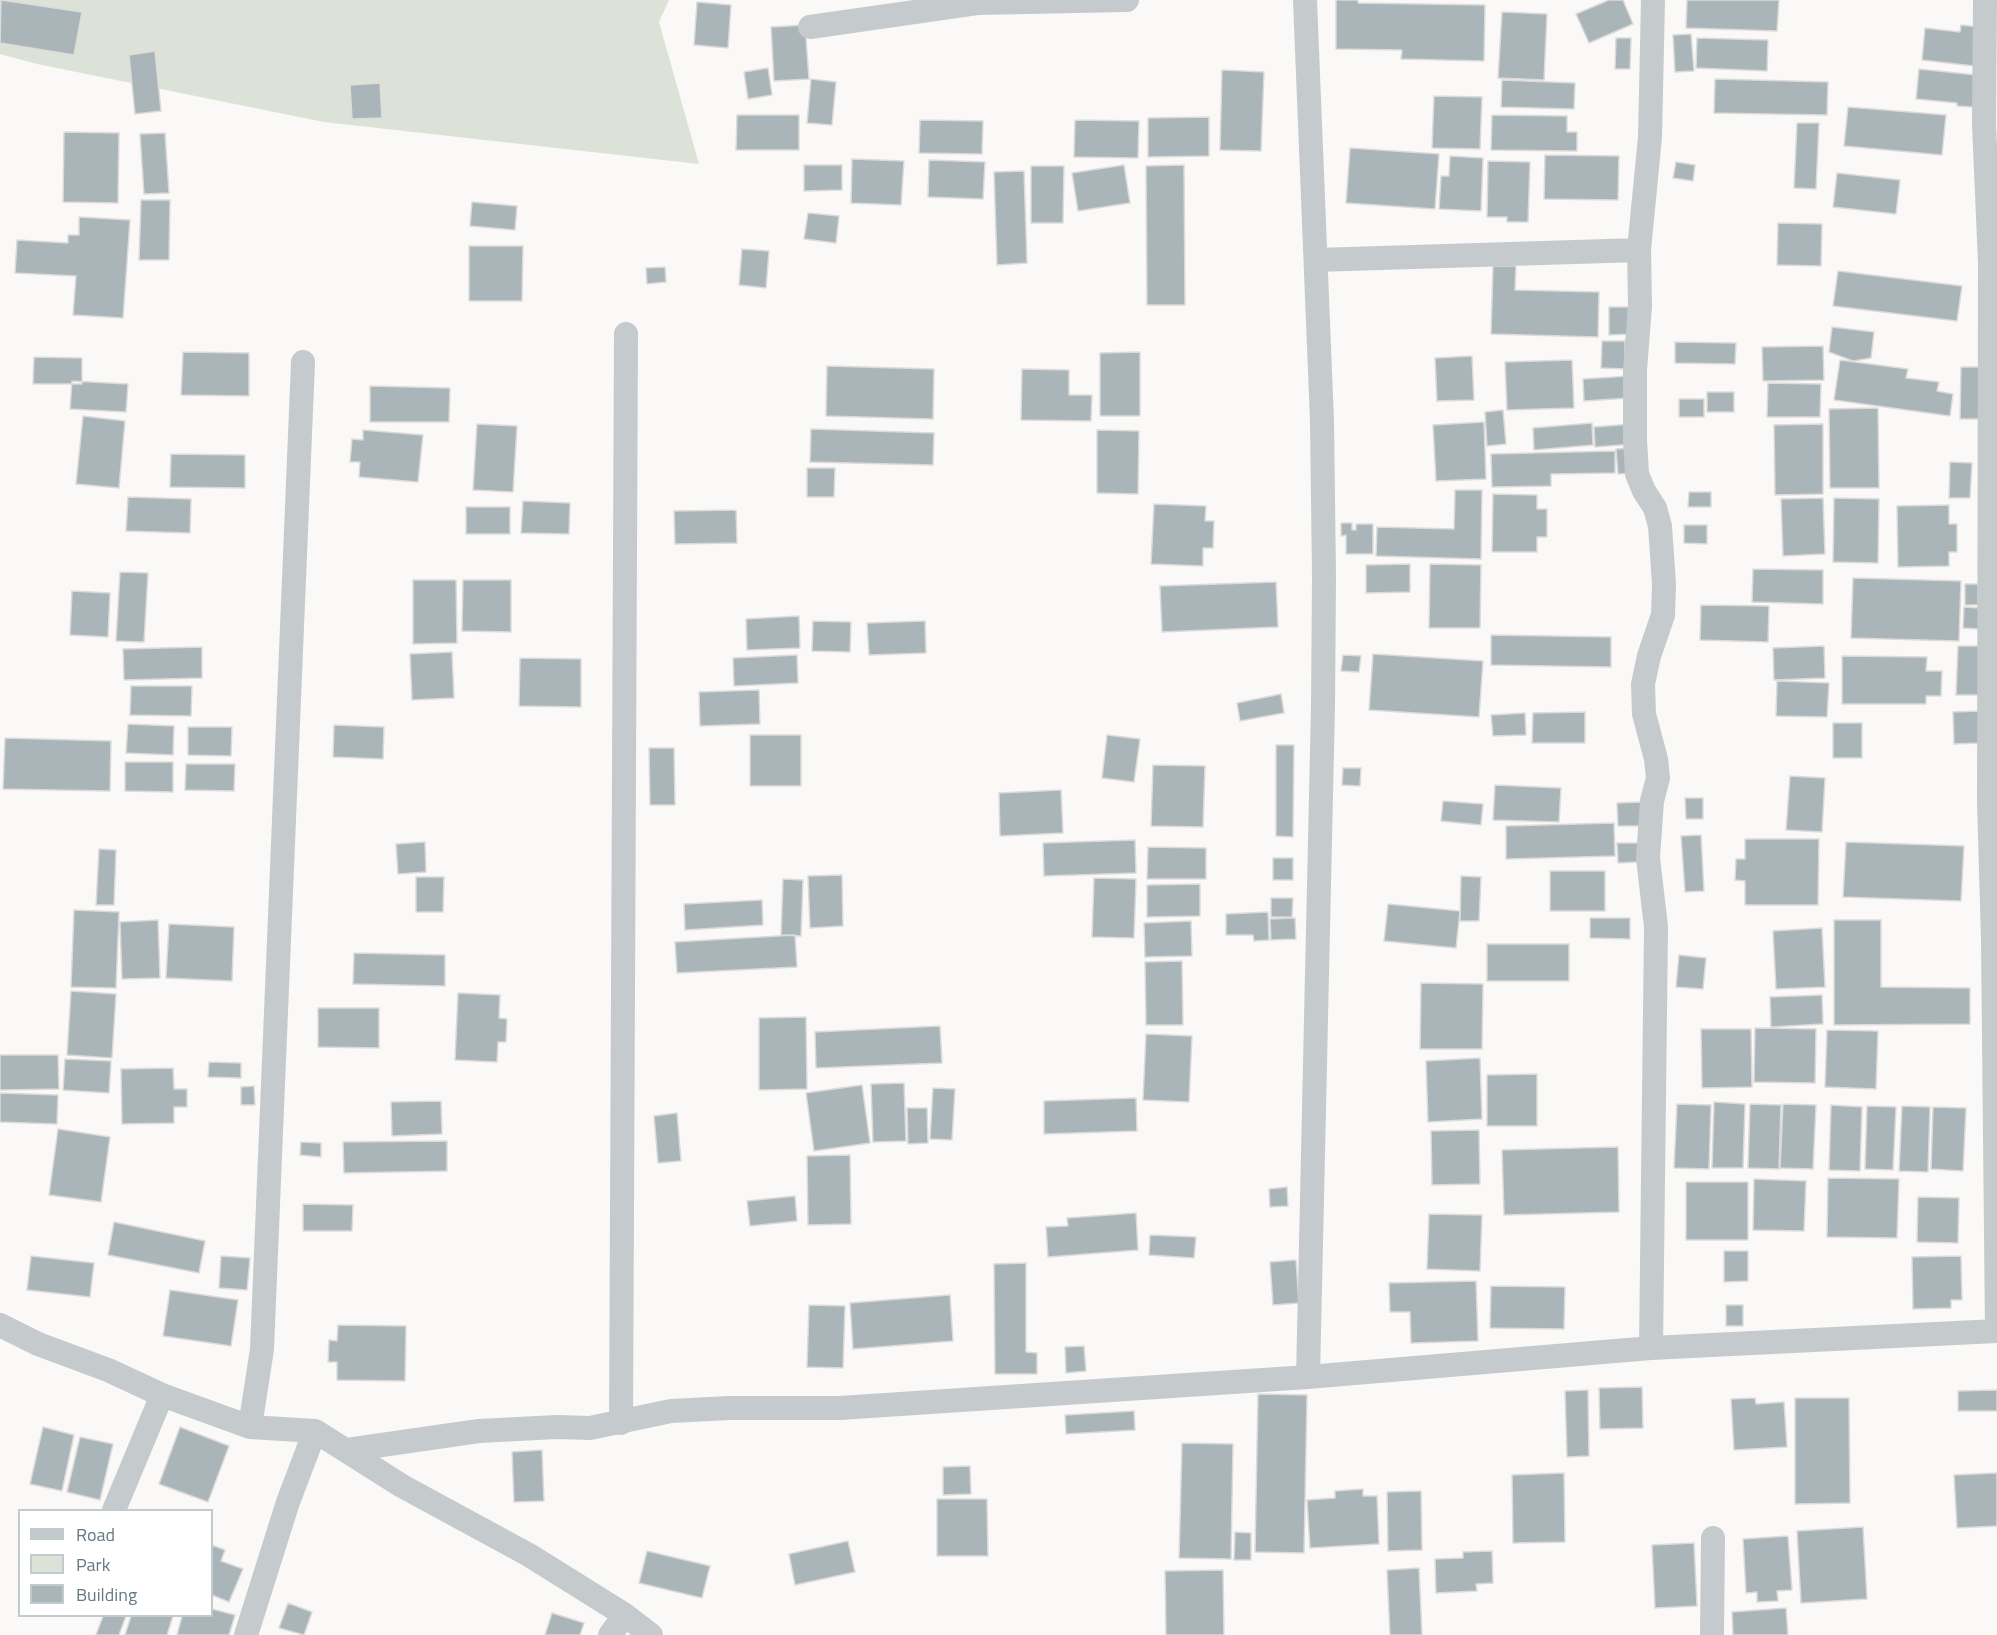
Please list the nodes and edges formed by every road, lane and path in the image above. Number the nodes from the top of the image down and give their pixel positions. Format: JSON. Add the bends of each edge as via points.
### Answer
{"nodes":[{"id":1,"x":1128,"y":0,"type":"edge"},
{"id":2,"x":1305,"y":0,"type":"edge"},
{"id":3,"x":1653,"y":0,"type":"edge"},
{"id":4,"x":1985,"y":0,"type":"edge"},
{"id":5,"x":810,"y":27,"type":"dead end"},
{"id":6,"x":1639,"y":250,"type":"junction"},
{"id":7,"x":1316,"y":260,"type":"junction"},
{"id":8,"x":1993,"y":263,"type":"edge"},
{"id":9,"x":626,"y":334,"type":"dead end"},
{"id":10,"x":303,"y":362,"type":"dead end"},
{"id":11,"x":0,"y":1325,"type":"edge"},
{"id":12,"x":1997,"y":1331,"type":"edge"},
{"id":13,"x":1651,"y":1348,"type":"junction"},
{"id":14,"x":1308,"y":1377,"type":"junction"},
{"id":15,"x":162,"y":1395,"type":"junction"},
{"id":16,"x":621,"y":1423,"type":"junction"},
{"id":17,"x":250,"y":1427,"type":"junction"},
{"id":18,"x":315,"y":1431,"type":"junction"},
{"id":19,"x":347,"y":1450,"type":"junction"},
{"id":20,"x":114,"y":1509,"type":"edge"},
{"id":21,"x":1713,"y":1538,"type":"dead end"},
{"id":22,"x":626,"y":1615,"type":"junction"},
{"id":23,"x":246,"y":1635,"type":"edge"},
{"id":24,"x":610,"y":1635,"type":"edge"},
{"id":25,"x":651,"y":1635,"type":"edge"},
{"id":26,"x":1712,"y":1635,"type":"edge"}],
"edges":[{"from":1,"to":5,"type":"street","via":[[977,3]]},
{"from":2,"to":7,"type":"street"},
{"from":3,"to":6,"type":"street","via":[[1650,137]]},
{"from":4,"to":8,"type":"street","via":[[1984,133]]},
{"from":6,"to":7,"type":"street"},
{"from":6,"to":13,"type":"street","via":[[1637,474],[1660,526],[1664,584],[1663,615],[1643,684],[1644,714],[1658,778],[1652,801],[1648,858],[1656,927]]},
{"from":7,"to":14,"type":"street","via":[[1322,421],[1323,694]]},
{"from":8,"to":12,"type":"street","via":[[1989,802]]},
{"from":9,"to":16,"type":"street"},
{"from":10,"to":17,"type":"street","via":[[262,1348]]},
{"from":11,"to":15,"type":"street"},
{"from":12,"to":13,"type":"street"},
{"from":13,"to":14,"type":"street"},
{"from":14,"to":16,"type":"street","via":[[840,1408],[671,1411]]},
{"from":15,"to":17,"type":"street"},
{"from":15,"to":20,"type":"street"},
{"from":16,"to":19,"type":"street","via":[[590,1428],[480,1431]]},
{"from":17,"to":18,"type":"street"},
{"from":18,"to":19,"type":"street"},
{"from":18,"to":23,"type":"street"},
{"from":19,"to":22,"type":"street","via":[[378,1472],[529,1555]]},
{"from":21,"to":26,"type":"street"},
{"from":22,"to":24,"type":"street"},
{"from":22,"to":25,"type":"street"}]}
